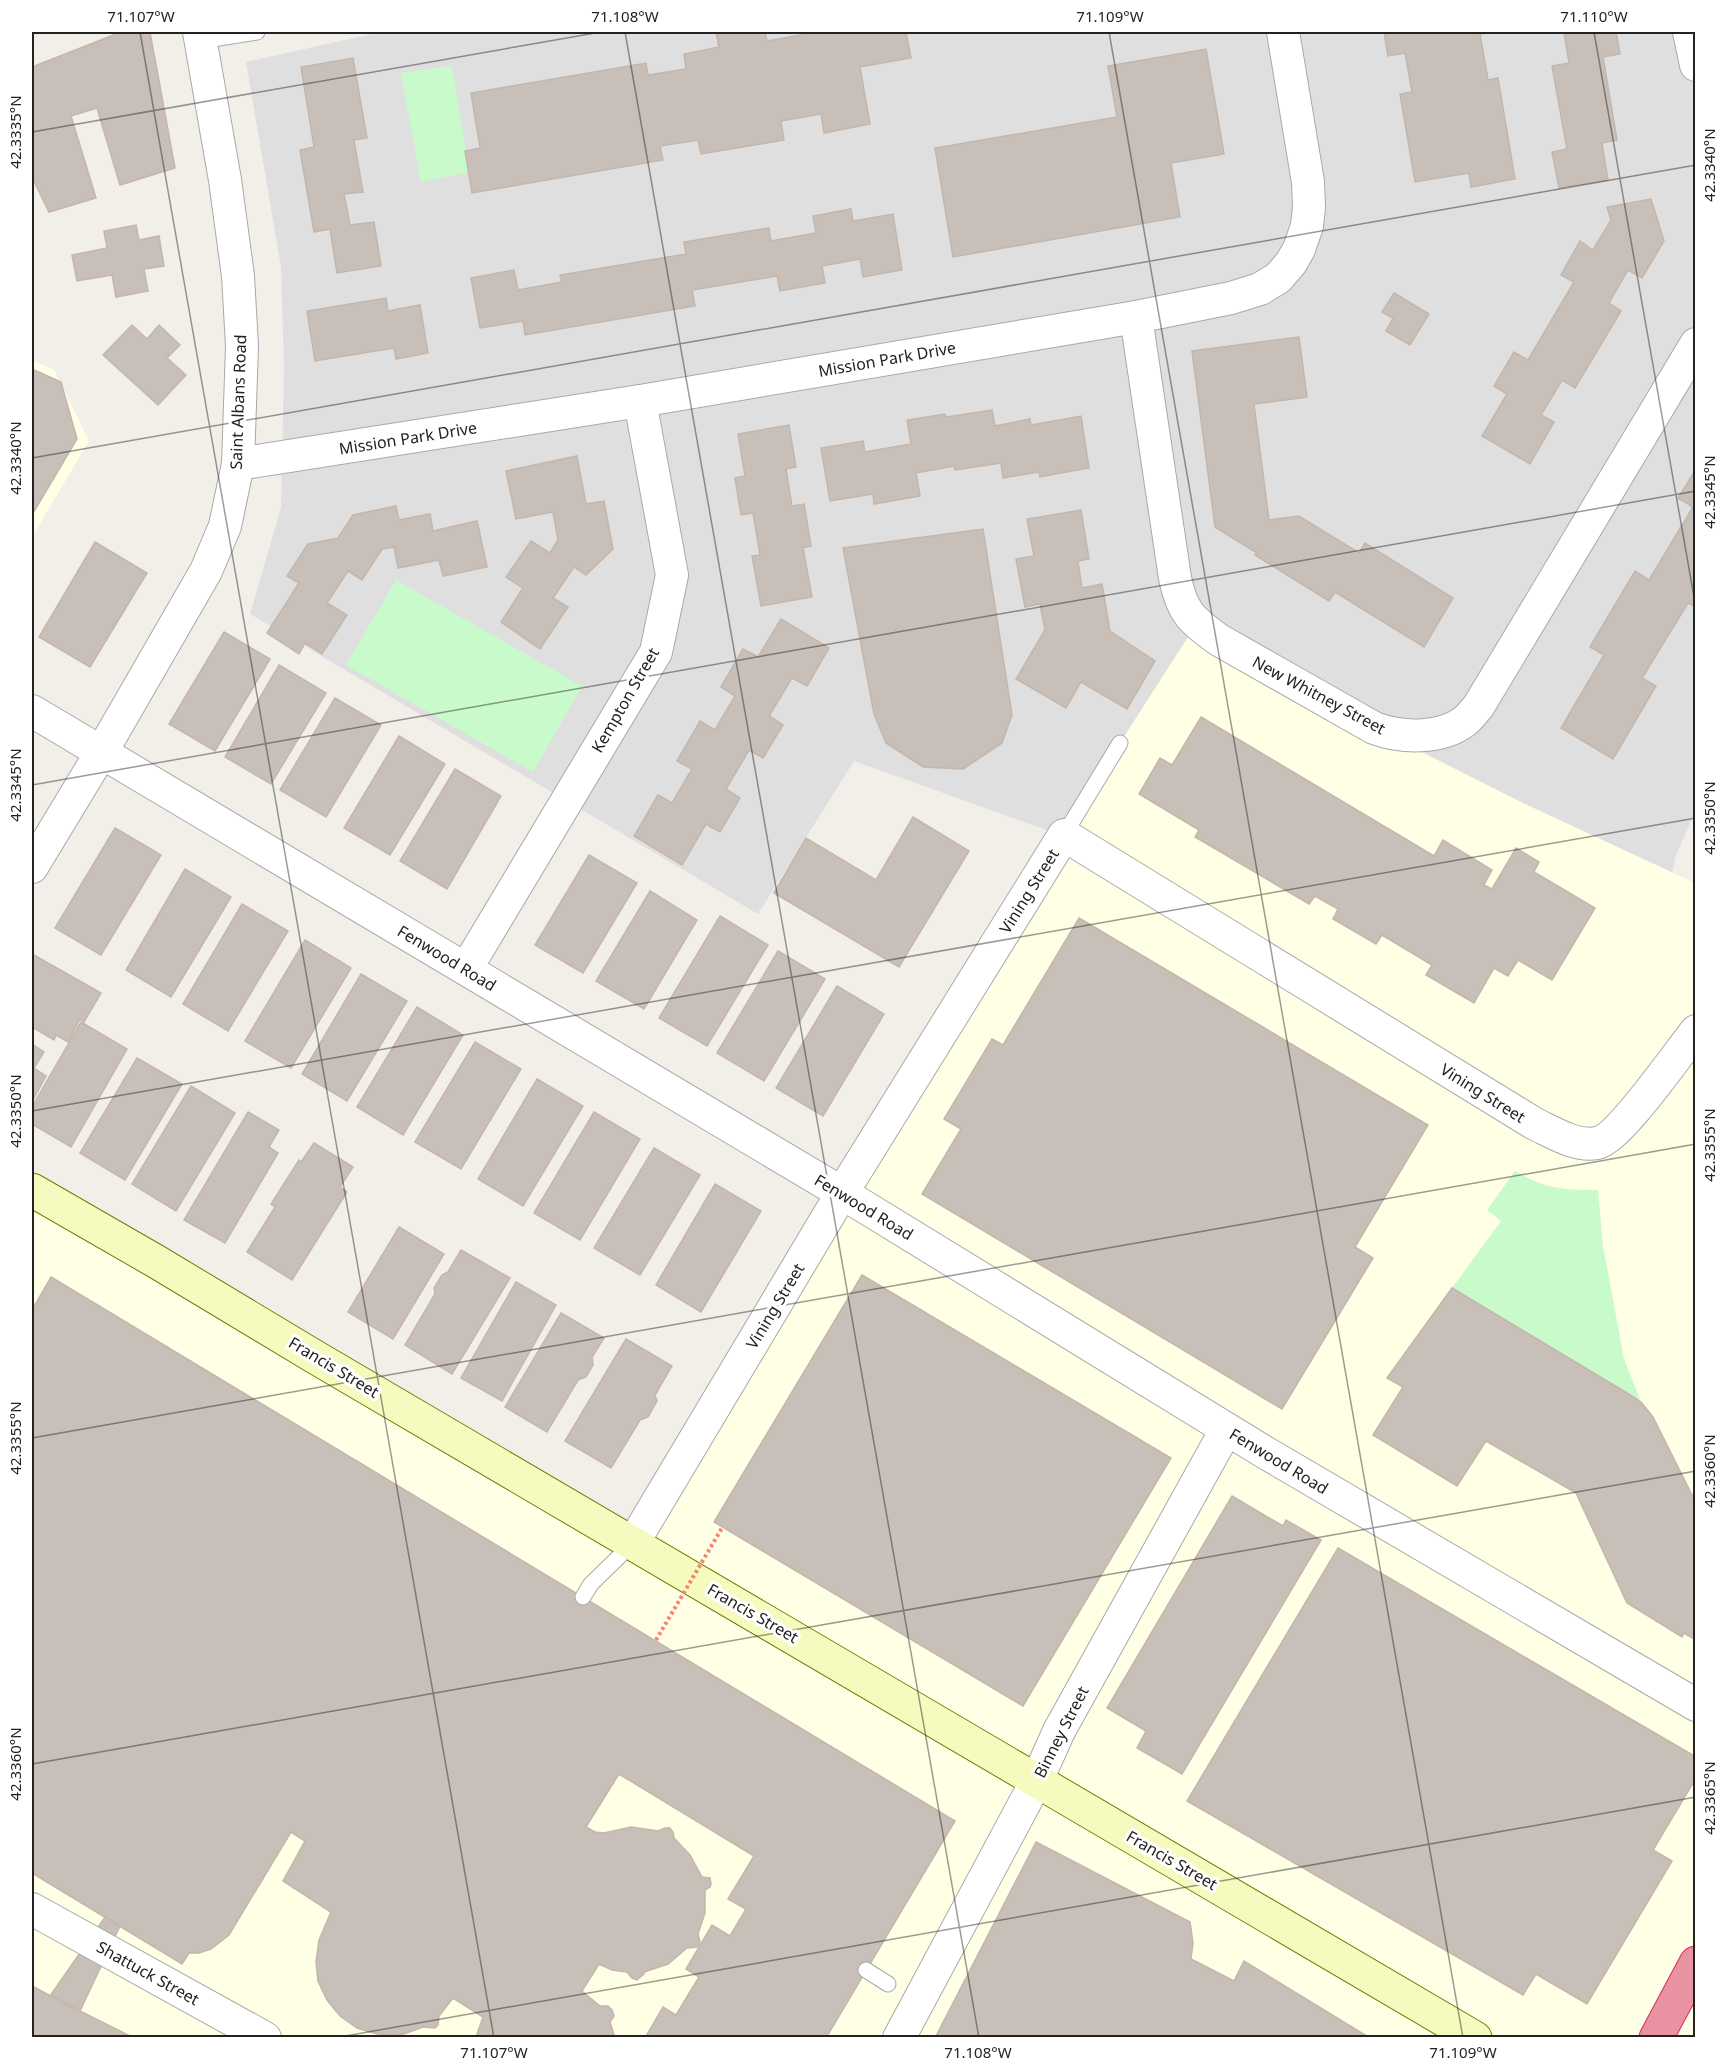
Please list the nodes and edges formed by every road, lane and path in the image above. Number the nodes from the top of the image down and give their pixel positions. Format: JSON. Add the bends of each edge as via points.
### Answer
{"nodes":[{"id":1,"x":257,"y":32,"type":"edge"},
{"id":2,"x":1283,"y":32,"type":"edge"},
{"id":3,"x":1689,"y":32,"type":"edge"},
{"id":4,"x":199,"y":36,"type":"edge"},
{"id":5,"x":1695,"y":65,"type":"edge"},
{"id":6,"x":1136,"y":317,"type":"junction"},
{"id":7,"x":1695,"y":344,"type":"edge"},
{"id":8,"x":640,"y":401,"type":"junction"},
{"id":9,"x":238,"y":464,"type":"junction"},
{"id":10,"x":32,"y":711,"type":"edge"},
{"id":11,"x":1120,"y":743,"type":"dead end"},
{"id":12,"x":101,"y":753,"type":"junction"},
{"id":13,"x":1064,"y":835,"type":"junction"},
{"id":14,"x":32,"y":867,"type":"edge"},
{"id":15,"x":466,"y":969,"type":"junction"},
{"id":16,"x":1695,"y":1031,"type":"edge"},
{"id":17,"x":32,"y":1190,"type":"edge"},
{"id":18,"x":842,"y":1193,"type":"junction"},
{"id":19,"x":1227,"y":1430,"type":"junction"},
{"id":20,"x":722,"y":1528,"type":"dead end"},
{"id":21,"x":633,"y":1543,"type":"junction"},
{"id":22,"x":583,"y":1597,"type":"dead end"},
{"id":23,"x":656,"y":1640,"type":"dead end"},
{"id":24,"x":1695,"y":1705,"type":"edge"},
{"id":25,"x":1037,"y":1780,"type":"junction"},
{"id":26,"x":32,"y":1909,"type":"edge"},
{"id":27,"x":1695,"y":1963,"type":"edge"},
{"id":28,"x":866,"y":1970,"type":"dead end"},
{"id":29,"x":888,"y":1984,"type":"dead end"},
{"id":30,"x":265,"y":2037,"type":"edge"},
{"id":31,"x":899,"y":2037,"type":"edge"},
{"id":32,"x":1474,"y":2037,"type":"edge"},
{"id":33,"x":1656,"y":2037,"type":"edge"}],
"edges":[{"from":1,"to":4,"type":"lane"},
{"from":2,"to":6,"type":"street","name":"Mission Park Drive","via":[[1308,182],[1307,226],[1299,249],[1278,278],[1260,289]]},
{"from":3,"to":5,"type":"street"},
{"from":4,"to":9,"type":"street","name":"Saint Albans Road","via":[[238,276],[242,346]]},
{"from":6,"to":7,"type":"street","name":"New Whitney Street","via":[[1175,578],[1186,613],[1219,640],[1374,728],[1408,735],[1453,728],[1478,707]]},
{"from":6,"to":8,"type":"street","name":"Mission Park Drive"},
{"from":8,"to":9,"type":"street","name":"Mission Park Drive"},
{"from":8,"to":15,"type":"street","name":"Kempton Street","via":[[672,575],[656,652]]},
{"from":9,"to":12,"type":"street","name":"Saint Albans Road","via":[[225,526],[206,571]]},
{"from":10,"to":12,"type":"street","name":"Fenwood Road"},
{"from":11,"to":13,"type":"lane"},
{"from":12,"to":14,"type":"street","name":"Saint Albans Road"},
{"from":12,"to":15,"type":"street","name":"Fenwood Road"},
{"from":13,"to":16,"type":"street","name":"Vining Street","via":[[1535,1124],[1576,1142],[1597,1143],[1611,1135]]},
{"from":13,"to":18,"type":"street","name":"Vining Street"},
{"from":15,"to":18,"type":"street","name":"Fenwood Road"},
{"from":17,"to":21,"type":"main road","name":"Francis Street"},
{"from":18,"to":19,"type":"street","name":"Fenwood Road"},
{"from":18,"to":21,"type":"street","name":"Vining Street"},
{"from":19,"to":24,"type":"street","name":"Fenwood Road"},
{"from":19,"to":25,"type":"street","name":"Binney Street","via":[[1059,1731]]},
{"from":20,"to":23,"type":"path","bridge":true},
{"from":21,"to":22,"type":"lane"},
{"from":21,"to":25,"type":"main road","name":"Francis Street"},
{"from":25,"to":31,"type":"street","name":"Binney Street"},
{"from":25,"to":32,"type":"main road","name":"Francis Street"},
{"from":26,"to":30,"type":"street","name":"Shattuck Street"},
{"from":27,"to":33,"type":"highway"},
{"from":28,"to":29,"type":"lane"}]}
